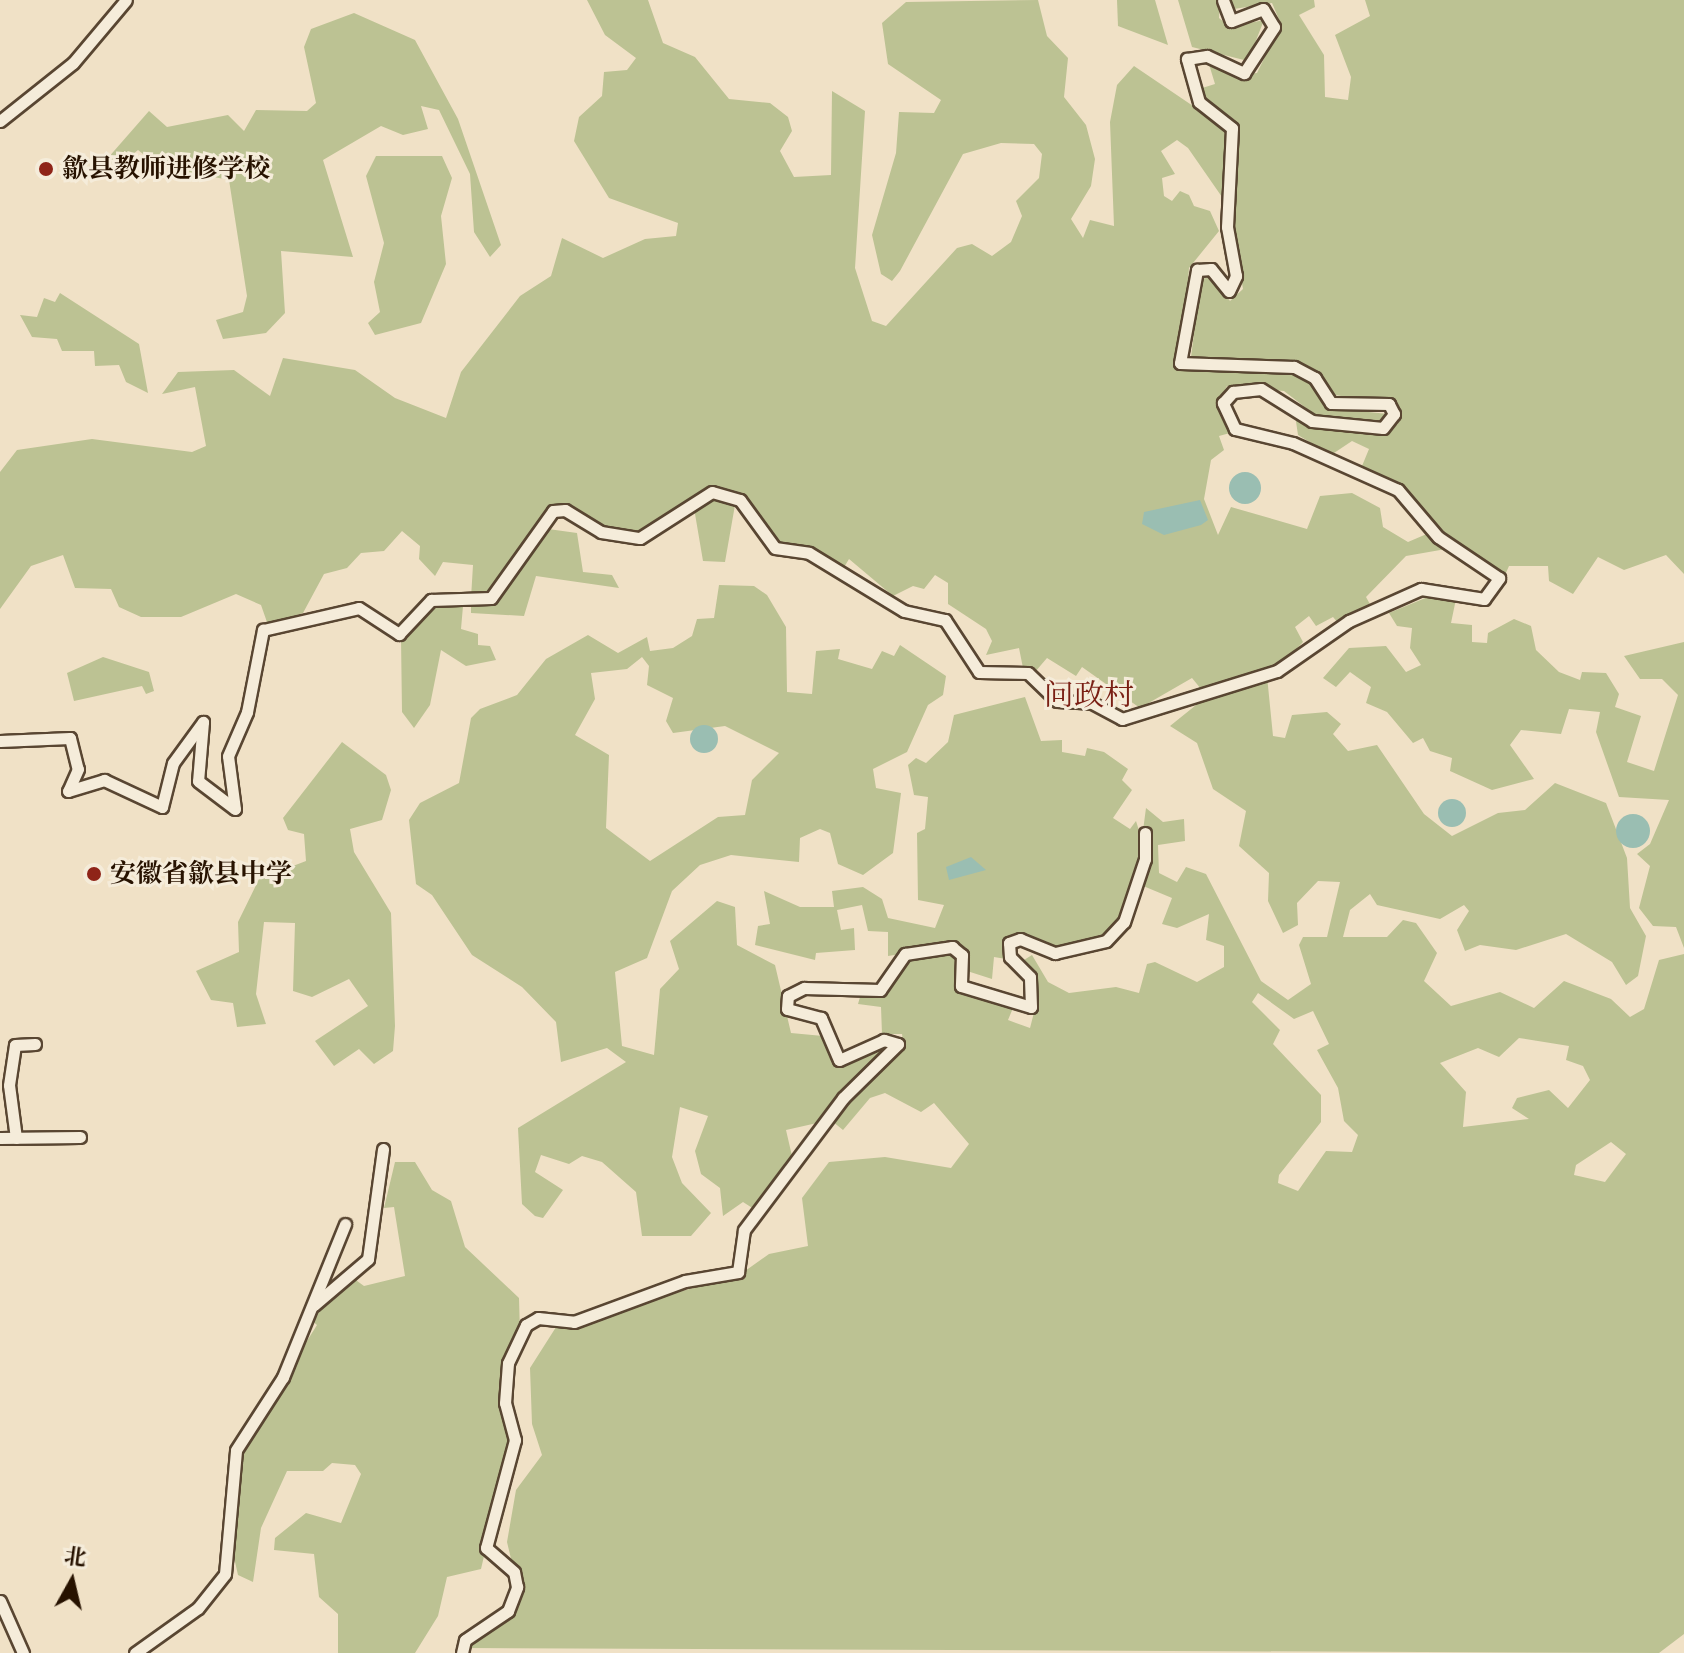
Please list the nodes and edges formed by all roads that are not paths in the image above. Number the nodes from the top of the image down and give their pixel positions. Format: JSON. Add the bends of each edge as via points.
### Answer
{"nodes":[{"id":1,"x":126,"y":0,"type":"edge"},
{"id":2,"x":1223,"y":0,"type":"edge"},
{"id":3,"x":0,"y":121,"type":"edge"},
{"id":4,"x":0,"y":741,"type":"edge"},
{"id":5,"x":1145,"y":833,"type":"dead end"},
{"id":6,"x":35,"y":1044,"type":"dead end"},
{"id":7,"x":80,"y":1137,"type":"dead end"},
{"id":8,"x":0,"y":1138,"type":"edge"},
{"id":9,"x":16,"y":1138,"type":"junction"},
{"id":10,"x":383,"y":1149,"type":"dead end"},
{"id":11,"x":345,"y":1224,"type":"dead end"},
{"id":12,"x":311,"y":1308,"type":"junction"},
{"id":13,"x":0,"y":1601,"type":"edge"},
{"id":14,"x":23,"y":1653,"type":"edge"},
{"id":15,"x":135,"y":1653,"type":"edge"},
{"id":16,"x":462,"y":1653,"type":"edge"}],
"edges":[{"from":1,"to":3,"type":"street","via":[[73,63]]},
{"from":2,"to":4,"type":"street","via":[[1231,21],[1265,9],[1274,27],[1244,73],[1207,56],[1187,59],[1199,102],[1232,128],[1227,227],[1236,276],[1229,291],[1211,269],[1197,270],[1180,363],[1294,367],[1336,405],[1389,404],[1394,414],[1383,428],[1312,421],[1261,389],[1233,392],[1223,403],[1244,434],[1293,443],[1398,490],[1438,537],[1499,578],[1484,599],[1421,589],[1349,621],[1277,671],[1122,719],[1092,703],[1057,701],[1028,673],[979,672],[945,620],[904,611],[809,553],[775,548],[740,500],[712,492],[640,538],[601,532],[568,511],[553,511],[493,596],[431,600],[399,634],[359,608],[263,630],[247,712],[228,756],[235,809],[208,796],[198,781],[203,722],[173,763],[162,807],[104,780],[70,792],[78,769],[70,738]]},
{"from":5,"to":16,"type":"street","via":[[1145,859],[1124,922],[1106,941],[1055,953],[1020,939],[1009,943],[1010,957],[1030,977],[1031,1007],[961,986],[962,955],[952,947],[905,954],[880,990],[804,988],[788,996],[787,1009],[821,1018],[839,1060],[884,1040],[898,1044],[843,1098],[744,1230],[738,1272],[685,1281],[574,1322],[538,1318],[526,1325],[508,1363],[505,1403],[515,1440],[486,1548],[517,1584],[508,1611],[465,1640]]},
{"from":6,"to":9,"type":"street","via":[[15,1045],[9,1085]]},
{"from":7,"to":9,"type":"street"},
{"from":8,"to":9,"type":"street"},
{"from":10,"to":12,"type":"street","via":[[368,1259]]},
{"from":11,"to":12,"type":"street"},
{"from":12,"to":15,"type":"street","via":[[273,1396],[236,1450],[225,1574],[198,1608]]},
{"from":13,"to":14,"type":"street"}]}
